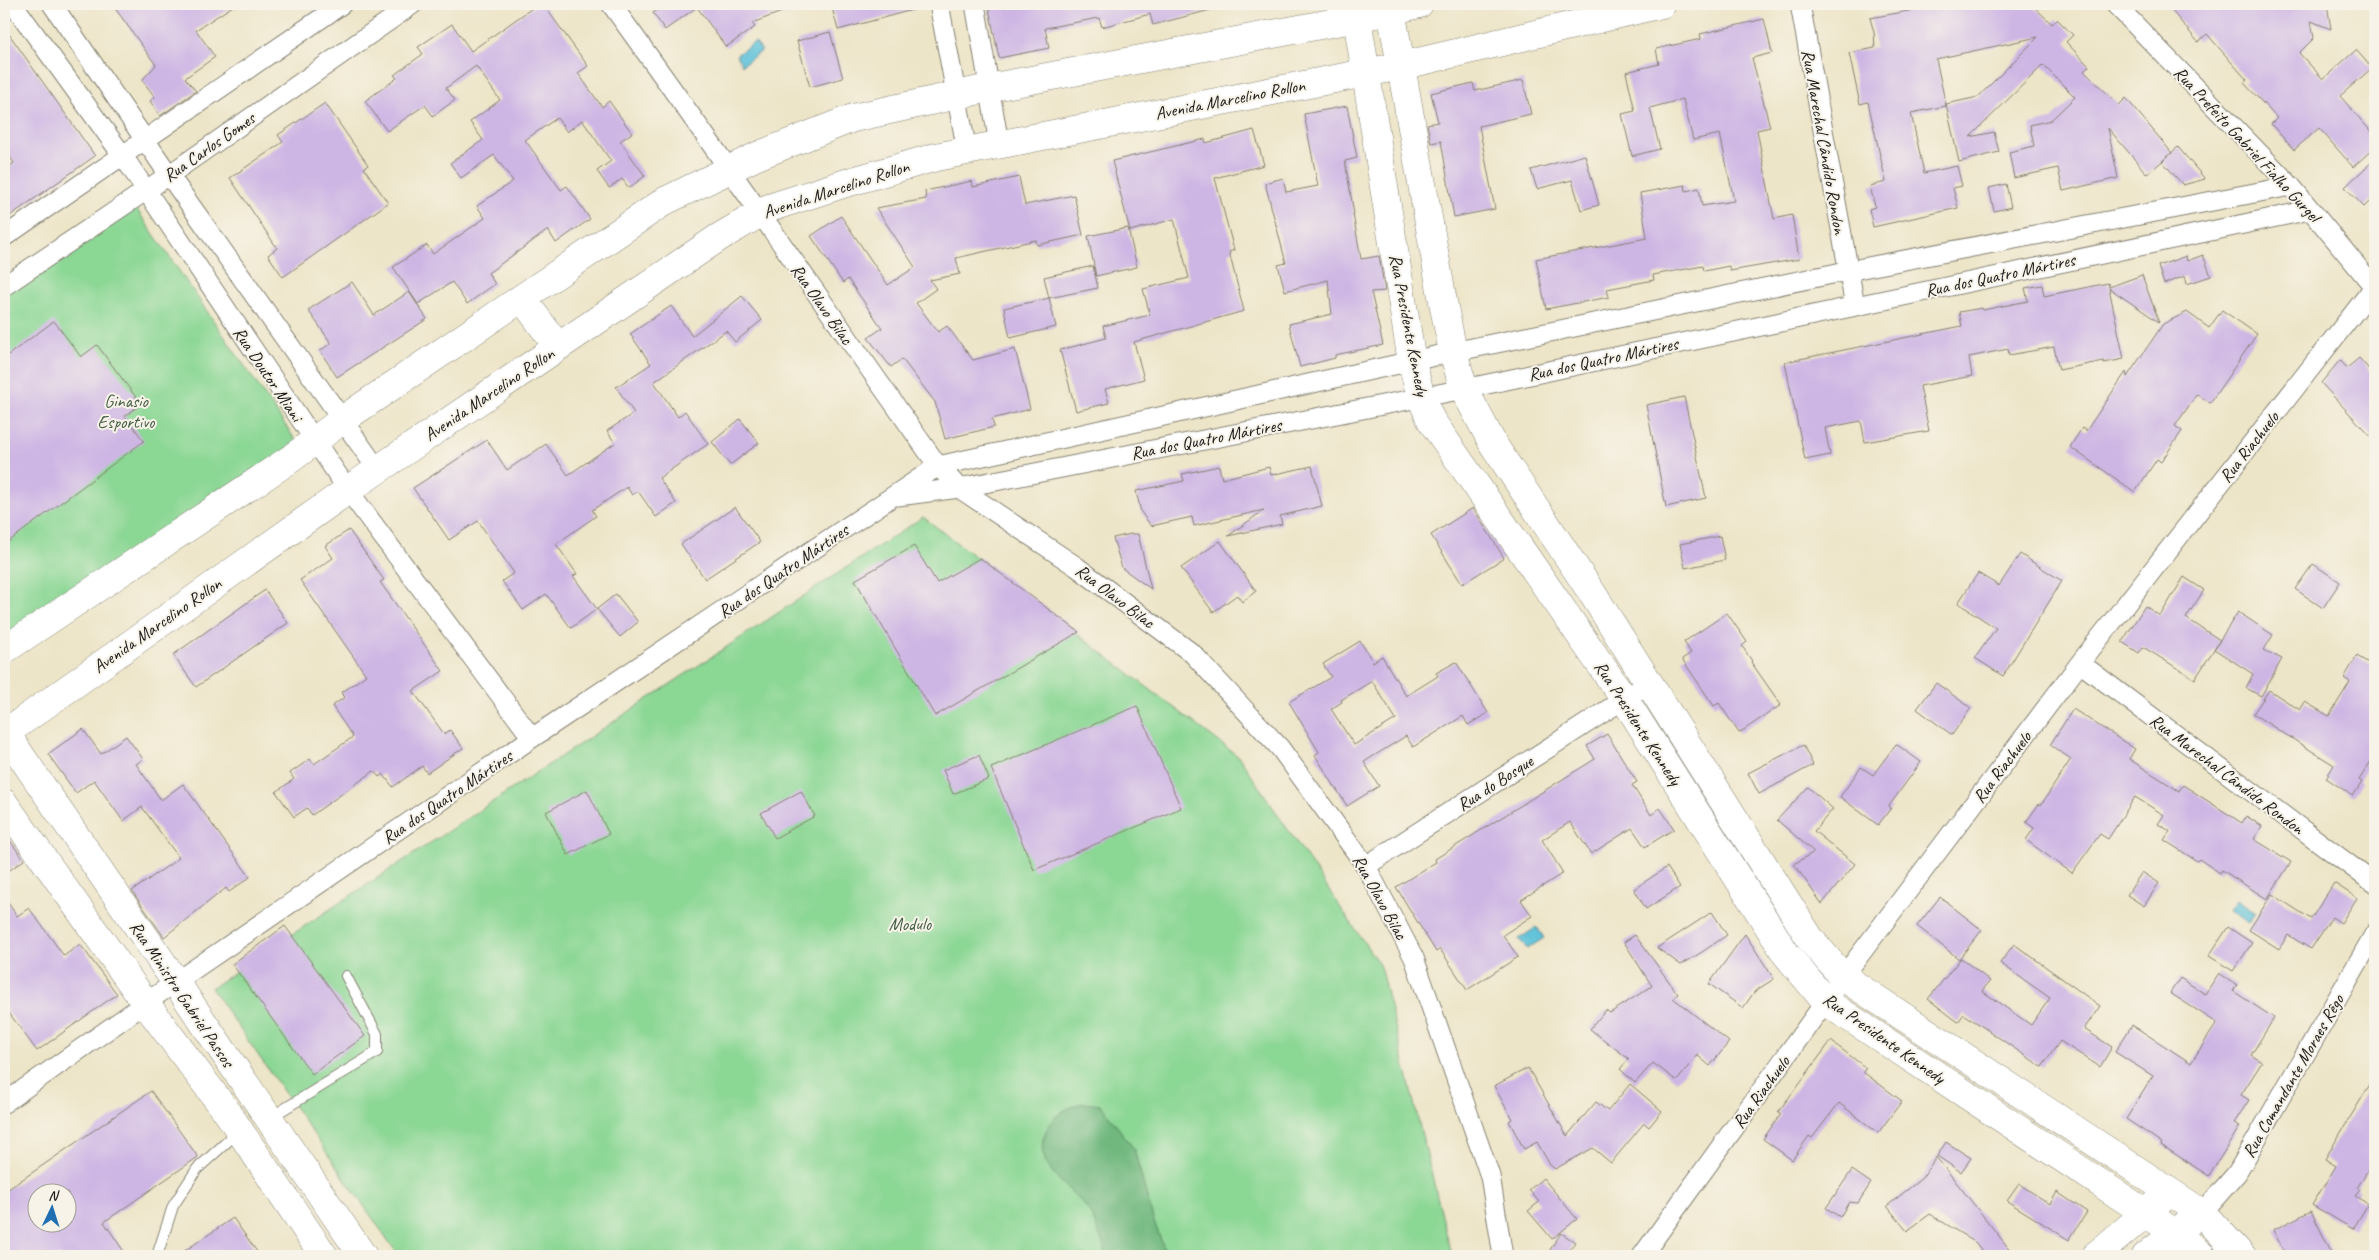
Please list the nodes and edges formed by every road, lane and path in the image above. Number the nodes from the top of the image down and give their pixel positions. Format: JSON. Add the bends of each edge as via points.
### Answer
{"nodes":[{"id":1,"x":13,"y":4,"type":"edge"},
{"id":2,"x":52,"y":4,"type":"edge"},
{"id":3,"x":342,"y":4,"type":"edge"},
{"id":4,"x":412,"y":4,"type":"edge"},
{"id":5,"x":611,"y":4,"type":"edge"},
{"id":6,"x":939,"y":4,"type":"edge"},
{"id":7,"x":975,"y":4,"type":"edge"},
{"id":8,"x":1419,"y":4,"type":"edge"},
{"id":9,"x":1662,"y":4,"type":"edge"},
{"id":10,"x":2115,"y":4,"type":"edge"},
{"id":11,"x":1390,"y":7,"type":"edge"},
{"id":12,"x":1799,"y":7,"type":"edge"},
{"id":13,"x":1356,"y":11,"type":"edge"},
{"id":14,"x":1401,"y":66,"type":"junction"},
{"id":15,"x":1367,"y":72,"type":"junction"},
{"id":16,"x":990,"y":88,"type":"junction"},
{"id":17,"x":956,"y":95,"type":"junction"},
{"id":18,"x":146,"y":140,"type":"junction"},
{"id":19,"x":999,"y":144,"type":"junction"},
{"id":20,"x":966,"y":151,"type":"junction"},
{"id":21,"x":123,"y":156,"type":"junction"},
{"id":22,"x":730,"y":169,"type":"junction"},
{"id":23,"x":169,"y":175,"type":"junction"},
{"id":24,"x":2290,"y":186,"type":"junction"},
{"id":25,"x":146,"y":190,"type":"junction"},
{"id":26,"x":2310,"y":210,"type":"junction"},
{"id":27,"x":759,"y":214,"type":"junction"},
{"id":28,"x":4,"y":237,"type":"edge"},
{"id":29,"x":1847,"y":271,"type":"junction"},
{"id":30,"x":4,"y":286,"type":"edge"},
{"id":31,"x":2375,"y":288,"type":"edge"},
{"id":32,"x":522,"y":298,"type":"junction"},
{"id":33,"x":1855,"y":306,"type":"junction"},
{"id":34,"x":558,"y":347,"type":"junction"},
{"id":35,"x":1453,"y":352,"type":"junction"},
{"id":36,"x":1412,"y":362,"type":"junction"},
{"id":37,"x":1464,"y":389,"type":"junction"},
{"id":38,"x":1421,"y":397,"type":"junction"},
{"id":39,"x":1235,"y":401,"type":"junction"},
{"id":40,"x":342,"y":420,"type":"junction"},
{"id":41,"x":1243,"y":432,"type":"junction"},
{"id":42,"x":314,"y":443,"type":"junction"},
{"id":43,"x":938,"y":466,"type":"junction"},
{"id":44,"x":378,"y":470,"type":"junction"},
{"id":45,"x":959,"y":488,"type":"junction"},
{"id":46,"x":348,"y":490,"type":"junction"},
{"id":47,"x":894,"y":497,"type":"junction"},
{"id":48,"x":4,"y":650,"type":"edge"},
{"id":49,"x":2080,"y":663,"type":"junction"},
{"id":50,"x":1649,"y":683,"type":"junction"},
{"id":51,"x":1624,"y":700,"type":"junction"},
{"id":52,"x":4,"y":733,"type":"edge"},
{"id":53,"x":532,"y":738,"type":"junction"},
{"id":54,"x":4,"y":803,"type":"edge"},
{"id":55,"x":1366,"y":866,"type":"junction"},
{"id":56,"x":2375,"y":884,"type":"edge"},
{"id":57,"x":2375,"y":933,"type":"edge"},
{"id":58,"x":346,"y":976,"type":"dead end"},
{"id":59,"x":1843,"y":978,"type":"junction"},
{"id":60,"x":174,"y":983,"type":"junction"},
{"id":61,"x":1826,"y":1002,"type":"junction"},
{"id":62,"x":146,"y":1004,"type":"junction"},
{"id":63,"x":251,"y":1095,"type":"junction"},
{"id":64,"x":4,"y":1103,"type":"edge"},
{"id":65,"x":268,"y":1119,"type":"junction"},
{"id":66,"x":233,"y":1122,"type":"junction"},
{"id":67,"x":305,"y":1174,"type":"junction"},
{"id":68,"x":280,"y":1191,"type":"junction"},
{"id":69,"x":2168,"y":1192,"type":"junction"},
{"id":70,"x":2202,"y":1213,"type":"junction"},
{"id":71,"x":2147,"y":1214,"type":"junction"},
{"id":72,"x":2175,"y":1233,"type":"junction"},
{"id":73,"x":157,"y":1256,"type":"edge"},
{"id":74,"x":324,"y":1256,"type":"edge"},
{"id":75,"x":363,"y":1256,"type":"edge"},
{"id":76,"x":1503,"y":1256,"type":"edge"},
{"id":77,"x":1642,"y":1256,"type":"edge"},
{"id":78,"x":2095,"y":1256,"type":"edge"},
{"id":79,"x":2146,"y":1256,"type":"edge"},
{"id":80,"x":2202,"y":1256,"type":"edge"},
{"id":81,"x":2242,"y":1256,"type":"edge"}],
"edges":[{"from":1,"to":21,"type":"street","name":"Rua Doutor Miani"},
{"from":2,"to":18,"type":"street","name":"Rua Doutor Miani"},
{"from":3,"to":18,"type":"street"},
{"from":4,"to":23,"type":"street","name":"Rua Carlos Gomes"},
{"from":5,"to":22,"type":"street","name":"Rua Olavo Bilac"},
{"from":6,"to":17,"type":"street"},
{"from":7,"to":16,"type":"street"},
{"from":8,"to":11,"type":"main road"},
{"from":9,"to":14,"type":"main road","name":"Avenida Marcelino Rollon"},
{"from":10,"to":24,"type":"street","name":"Rua Prefeito Gabriel Fialho Gurgel"},
{"from":11,"to":13,"type":"main road"},
{"from":11,"to":14,"type":"main road","name":"Rua Presidente Kennedy"},
{"from":12,"to":29,"type":"street","name":"Rua Marechal Cândido Rondon"},
{"from":13,"to":15,"type":"main road","name":"Rua Presidente Kennedy"},
{"from":13,"to":16,"type":"main road"},
{"from":14,"to":15,"type":"main road","name":"Avenida Marcelino Rollon"},
{"from":14,"to":35,"type":"main road","name":"Rua Presidente Kennedy"},
{"from":15,"to":19,"type":"main road","name":"Avenida Marcelino Rollon"},
{"from":15,"to":36,"type":"main road","name":"Rua Presidente Kennedy"},
{"from":16,"to":17,"type":"main road"},
{"from":16,"to":19,"type":"street"},
{"from":17,"to":20,"type":"street"},
{"from":17,"to":22,"type":"main road","via":[[852,118]]},
{"from":18,"to":21,"type":"street"},
{"from":18,"to":23,"type":"street","name":"Rua Doutor Miani"},
{"from":19,"to":20,"type":"main road","name":"Avenida Marcelino Rollon"},
{"from":20,"to":27,"type":"main road","name":"Avenida Marcelino Rollon","via":[[846,183]]},
{"from":21,"to":25,"type":"street","name":"Rua Doutor Miani"},
{"from":21,"to":28,"type":"street"},
{"from":22,"to":27,"type":"street","name":"Rua Olavo Bilac"},
{"from":22,"to":32,"type":"main road","via":[[665,201]]},
{"from":23,"to":25,"type":"street","name":"Rua Carlos Gomes"},
{"from":23,"to":40,"type":"street","name":"Rua Doutor Miani"},
{"from":24,"to":26,"type":"street","name":"Rua Prefeito Gabriel Fialho Gurgel"},
{"from":24,"to":29,"type":"street","name":"Rua dos Quatro Mártires"},
{"from":25,"to":30,"type":"street","name":"Rua Carlos Gomes"},
{"from":25,"to":42,"type":"street","name":"Rua Doutor Miani"},
{"from":26,"to":31,"type":"street","name":"Rua Prefeito Gabriel Fialho Gurgel"},
{"from":26,"to":33,"type":"street","name":"Rua dos Quatro Mártires"},
{"from":27,"to":34,"type":"main road","name":"Avenida Marcelino Rollon","via":[[718,238]]},
{"from":27,"to":43,"type":"street","name":"Rua Olavo Bilac"},
{"from":29,"to":33,"type":"street","name":"Rua Marechal Cândido Rondon"},
{"from":29,"to":35,"type":"street","name":"Rua dos Quatro Mártires"},
{"from":31,"to":49,"type":"street","name":"Rua Riachuelo"},
{"from":32,"to":34,"type":"main road"},
{"from":32,"to":40,"type":"main road"},
{"from":33,"to":37,"type":"street","name":"Rua dos Quatro Mártires"},
{"from":34,"to":44,"type":"main road","name":"Avenida Marcelino Rollon"},
{"from":35,"to":36,"type":"street","name":"Rua dos Quatro Mártires"},
{"from":35,"to":37,"type":"main road","name":"Rua Presidente Kennedy"},
{"from":36,"to":38,"type":"main road","name":"Rua Presidente Kennedy"},
{"from":36,"to":39,"type":"street","name":"Rua dos Quatro Mártires"},
{"from":37,"to":38,"type":"street","name":"Rua dos Quatro Mártires"},
{"from":37,"to":50,"type":"main road","name":"Rua Presidente Kennedy","via":[[1493,444]]},
{"from":38,"to":41,"type":"street","name":"Rua dos Quatro Mártires"},
{"from":38,"to":51,"type":"main road","name":"Rua Presidente Kennedy","via":[[1431,420]]},
{"from":39,"to":41,"type":"street"},
{"from":39,"to":43,"type":"street","name":"Rua dos Quatro Mártires"},
{"from":40,"to":42,"type":"main road"},
{"from":40,"to":44,"type":"street","name":"Rua Doutor Miani"},
{"from":41,"to":45,"type":"street","name":"Rua dos Quatro Mártires"},
{"from":42,"to":46,"type":"street","name":"Rua Doutor Miani"},
{"from":42,"to":48,"type":"main road"},
{"from":43,"to":45,"type":"street","name":"Rua Olavo Bilac"},
{"from":43,"to":47,"type":"street","name":"Rua dos Quatro Mártires"},
{"from":44,"to":46,"type":"main road","name":"Avenida Marcelino Rollon"},
{"from":45,"to":47,"type":"street","name":"Rua dos Quatro Mártires"},
{"from":45,"to":55,"type":"street","name":"Rua Olavo Bilac","via":[[1077,568],[1193,654],[1280,748]]},
{"from":46,"to":52,"type":"main road","name":"Avenida Marcelino Rollon"},
{"from":46,"to":53,"type":"street","name":"Rua Doutor Miani"},
{"from":47,"to":53,"type":"street","name":"Rua dos Quatro Mártires"},
{"from":49,"to":56,"type":"street","name":"Rua Marechal Cândido Rondon"},
{"from":49,"to":59,"type":"street","name":"Rua Riachuelo"},
{"from":50,"to":51,"type":"street","name":"Rua do Bosque"},
{"from":50,"to":59,"type":"main road","name":"Rua Presidente Kennedy","via":[[1811,940]]},
{"from":51,"to":55,"type":"street","name":"Rua do Bosque"},
{"from":51,"to":61,"type":"main road","name":"Rua Presidente Kennedy","via":[[1786,954]]},
{"from":52,"to":60,"type":"main road","name":"Rua Ministro Gabriel Passos"},
{"from":53,"to":60,"type":"street","name":"Rua dos Quatro Mártires"},
{"from":54,"to":62,"type":"main road","name":"Rua Ministro Gabriel Passos"},
{"from":55,"to":76,"type":"street","name":"Rua Olavo Bilac","via":[[1414,958],[1490,1176]]},
{"from":57,"to":70,"type":"street","name":"Rua Comandante Moraes Rêgo","via":[[2237,1173]]},
{"from":58,"to":65,"type":"lane","via":[[377,1034],[377,1052]]},
{"from":59,"to":61,"type":"street","name":"Rua Riachuelo"},
{"from":59,"to":69,"type":"main road","name":"Rua Presidente Kennedy"},
{"from":60,"to":62,"type":"street","name":"Rua dos Quatro Mártires"},
{"from":60,"to":63,"type":"main road","name":"Rua Ministro Gabriel Passos"},
{"from":61,"to":71,"type":"main road","name":"Rua Presidente Kennedy"},
{"from":61,"to":77,"type":"street","name":"Rua Riachuelo"},
{"from":62,"to":64,"type":"street","name":"Rua dos Quatro Mártires"},
{"from":62,"to":66,"type":"main road","name":"Rua Ministro Gabriel Passos"},
{"from":63,"to":65,"type":"main road","name":"Rua Ministro Gabriel Passos"},
{"from":63,"to":66,"type":"main road"},
{"from":65,"to":67,"type":"main road","name":"Rua Ministro Gabriel Passos"},
{"from":66,"to":68,"type":"main road","name":"Rua Ministro Gabriel Passos"},
{"from":66,"to":73,"type":"lane","via":[[173,1206]]},
{"from":67,"to":68,"type":"main road"},
{"from":67,"to":75,"type":"main road","name":"Rua Ministro Gabriel Passos"},
{"from":68,"to":74,"type":"main road","name":"Rua Ministro Gabriel Passos"},
{"from":69,"to":70,"type":"main road","name":"Rua Presidente Kennedy"},
{"from":69,"to":71,"type":"main road"},
{"from":70,"to":72,"type":"main road"},
{"from":70,"to":81,"type":"main road","name":"Rua Presidente Kennedy"},
{"from":71,"to":72,"type":"main road","name":"Rua Presidente Kennedy"},
{"from":71,"to":78,"type":"main road"},
{"from":72,"to":79,"type":"main road"},
{"from":72,"to":80,"type":"main road","name":"Rua Presidente Kennedy"}]}
